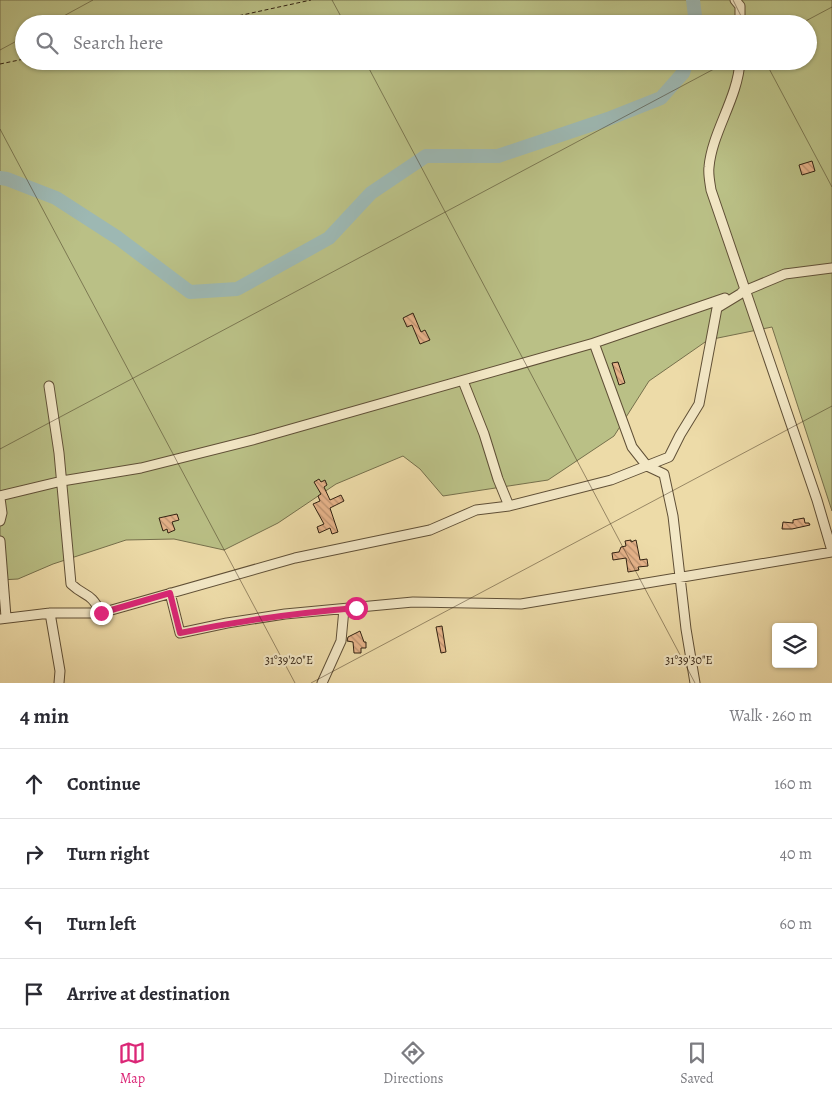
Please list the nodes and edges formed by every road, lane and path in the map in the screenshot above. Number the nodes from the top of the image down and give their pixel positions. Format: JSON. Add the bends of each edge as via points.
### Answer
{"nodes":[{"id":1,"x":311,"y":0,"type":"edge"},
{"id":2,"x":736,"y":0,"type":"edge"},
{"id":3,"x":242,"y":15,"type":"edge"},
{"id":4,"x":740,"y":15,"type":"edge"},
{"id":5,"x":15,"y":61,"type":"edge"},
{"id":6,"x":0,"y":64,"type":"edge"},
{"id":7,"x":738,"y":70,"type":"edge"},
{"id":8,"x":832,"y":268,"type":"edge"},
{"id":9,"x":746,"y":291,"type":"junction"},
{"id":10,"x":594,"y":343,"type":"junction"},
{"id":11,"x":463,"y":381,"type":"junction"},
{"id":12,"x":49,"y":386,"type":"dead end"},
{"id":13,"x":647,"y":466,"type":"junction"},
{"id":14,"x":62,"y":480,"type":"junction"},
{"id":15,"x":0,"y":497,"type":"edge"},
{"id":16,"x":510,"y":506,"type":"junction"},
{"id":17,"x":0,"y":520,"type":"edge"},
{"id":18,"x":0,"y":542,"type":"edge"},
{"id":19,"x":832,"y":552,"type":"edge"},
{"id":20,"x":680,"y":578,"type":"junction"},
{"id":21,"x":170,"y":593,"type":"junction"},
{"id":22,"x":344,"y":609,"type":"junction"},
{"id":23,"x":50,"y":613,"type":"junction"},
{"id":24,"x":101,"y":613,"type":"junction"},
{"id":25,"x":3,"y":618,"type":"edge"},
{"id":26,"x":59,"y":683,"type":"edge"},
{"id":27,"x":322,"y":683,"type":"edge"},
{"id":28,"x":696,"y":683,"type":"edge"}],
"edges":[{"from":1,"to":3,"type":"path"},
{"from":2,"to":4,"type":"street"},
{"from":5,"to":6,"type":"path"},
{"from":7,"to":9,"type":"street","via":[[709,167],[711,190]]},
{"from":8,"to":9,"type":"street","via":[[785,274]]},
{"from":9,"to":10,"type":"street"},
{"from":9,"to":13,"type":"street","via":[[717,308],[699,404],[669,457]]},
{"from":9,"to":19,"type":"street"},
{"from":10,"to":11,"type":"street"},
{"from":10,"to":13,"type":"street","via":[[632,447]]},
{"from":11,"to":14,"type":"street","via":[[198,454],[141,468]]},
{"from":11,"to":16,"type":"street"},
{"from":12,"to":14,"type":"street"},
{"from":13,"to":16,"type":"street","via":[[611,480]]},
{"from":13,"to":20,"type":"street","via":[[664,474],[674,516]]},
{"from":14,"to":15,"type":"street"},
{"from":14,"to":24,"type":"street","via":[[71,584],[95,600]]},
{"from":15,"to":17,"type":"street"},
{"from":16,"to":21,"type":"street","via":[[476,510],[430,530],[294,558]]},
{"from":18,"to":25,"type":"street"},
{"from":19,"to":20,"type":"street"},
{"from":20,"to":22,"type":"street","via":[[521,604],[413,602]]},
{"from":20,"to":28,"type":"street"},
{"from":21,"to":22,"type":"street","via":[[180,633],[228,623]]},
{"from":21,"to":24,"type":"street"},
{"from":22,"to":27,"type":"street","via":[[342,641]]},
{"from":23,"to":24,"type":"street"},
{"from":23,"to":25,"type":"street"},
{"from":23,"to":26,"type":"street","via":[[60,671]]}]}
